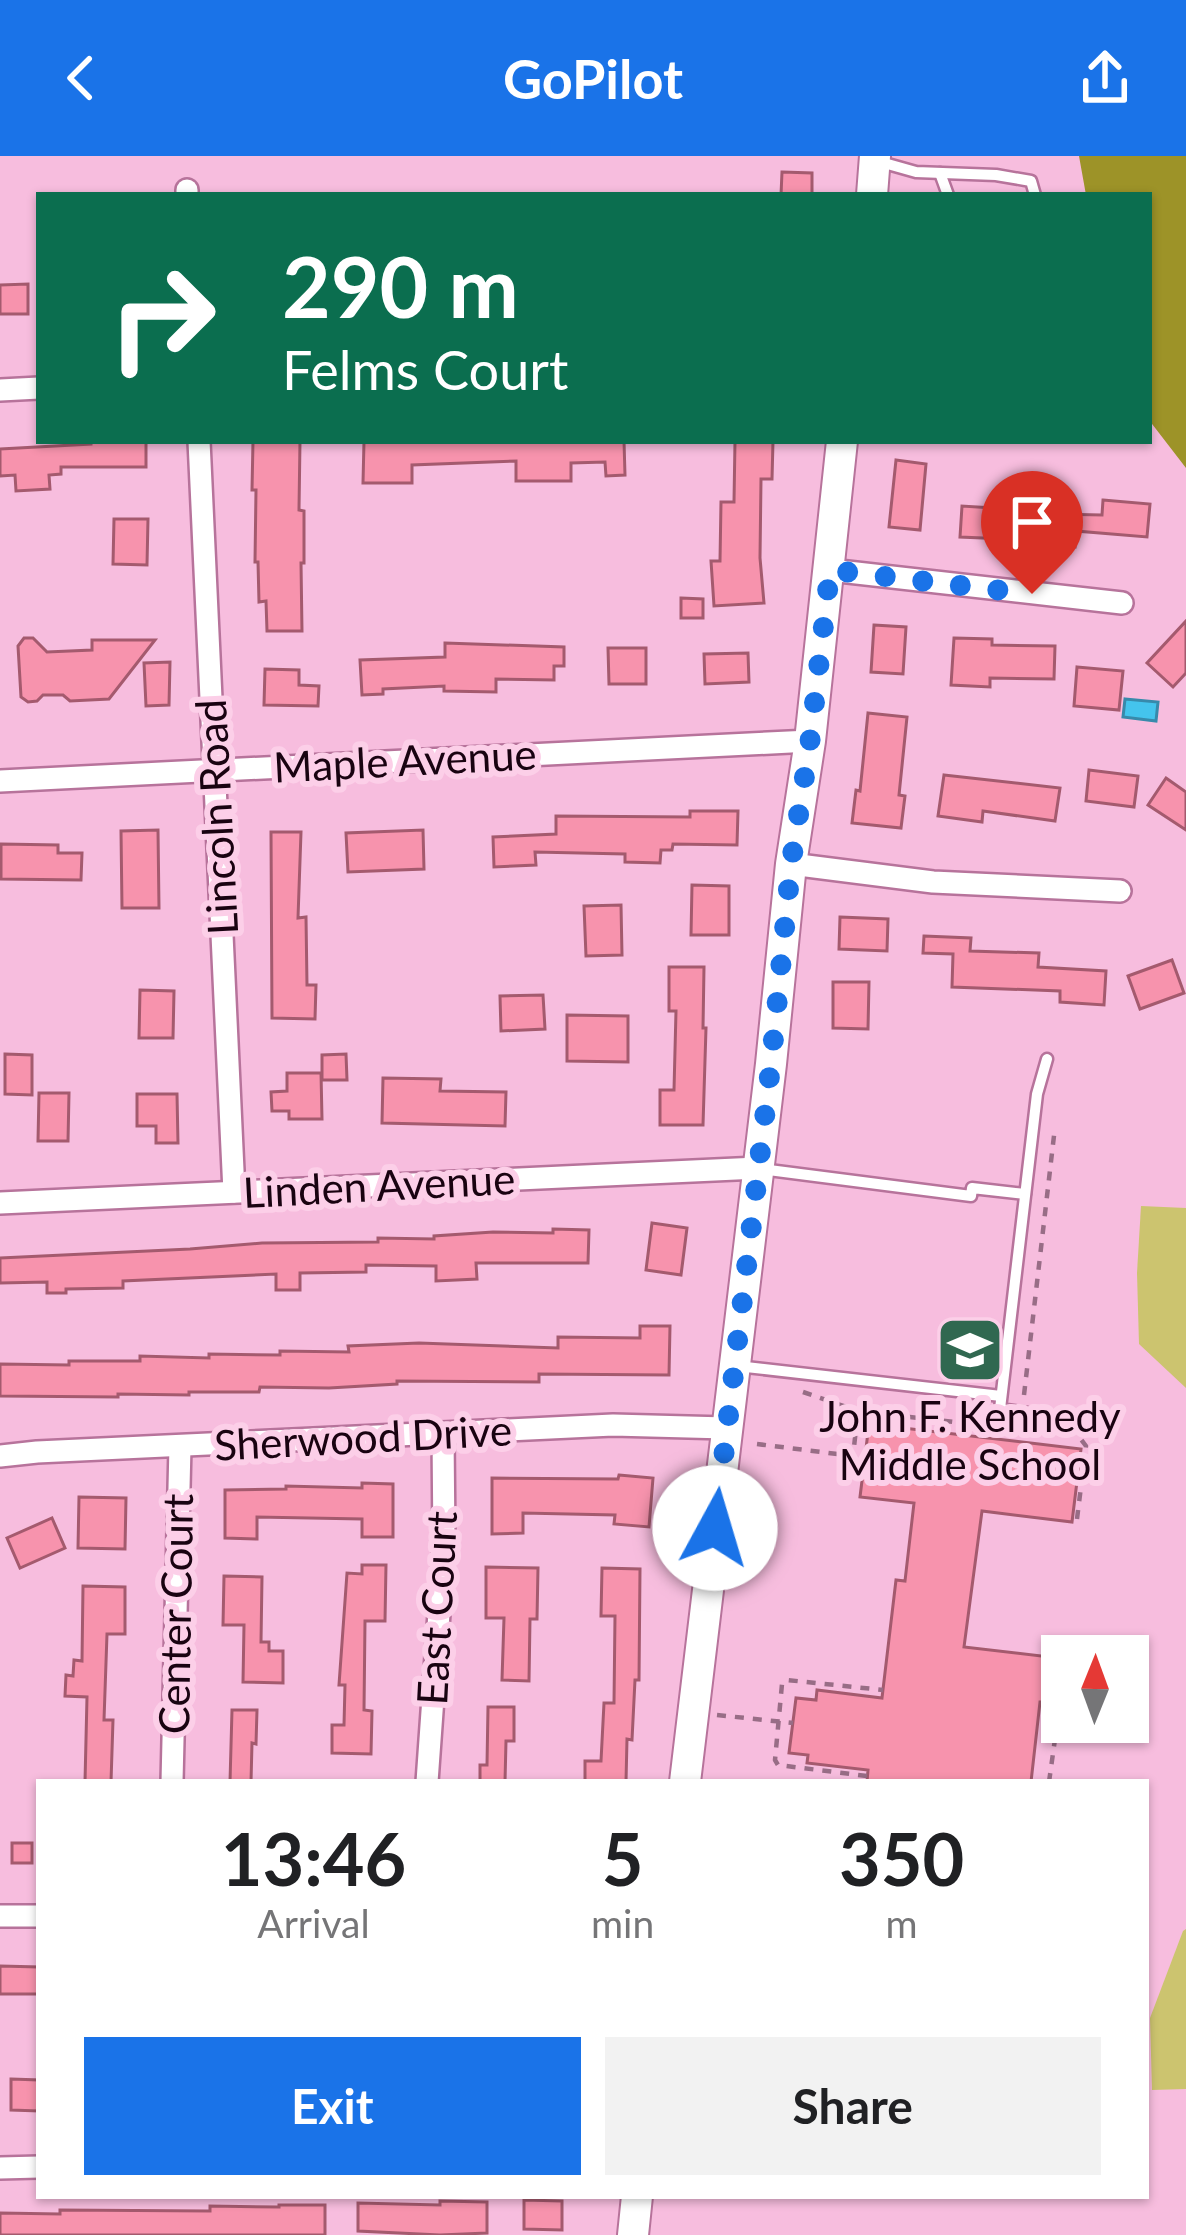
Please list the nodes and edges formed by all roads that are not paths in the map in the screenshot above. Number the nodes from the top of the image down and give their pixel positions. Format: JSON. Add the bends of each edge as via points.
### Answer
{"nodes":[{"id":1,"x":877,"y":158,"type":"edge"},
{"id":2,"x":940,"y":173,"type":"junction"},
{"id":3,"x":872,"y":192,"type":"edge"},
{"id":4,"x":947,"y":192,"type":"edge"},
{"id":5,"x":1034,"y":192,"type":"edge"},
{"id":6,"x":36,"y":388,"type":"edge"},
{"id":7,"x":0,"y":390,"type":"edge"},
{"id":8,"x":199,"y":444,"type":"edge"},
{"id":9,"x":842,"y":444,"type":"edge"},
{"id":10,"x":830,"y":570,"type":"junction"},
{"id":11,"x":1122,"y":603,"type":"dead end"},
{"id":12,"x":810,"y":741,"type":"junction"},
{"id":13,"x":215,"y":770,"type":"junction"},
{"id":14,"x":0,"y":781,"type":"edge"},
{"id":15,"x":791,"y":864,"type":"junction"},
{"id":16,"x":1120,"y":891,"type":"dead end"},
{"id":17,"x":1047,"y":1058,"type":"dead end"},
{"id":18,"x":758,"y":1168,"type":"junction"},
{"id":19,"x":234,"y":1192,"type":"junction"},
{"id":20,"x":1025,"y":1193,"type":"junction"},
{"id":21,"x":0,"y":1203,"type":"edge"},
{"id":22,"x":734,"y":1365,"type":"junction"},
{"id":23,"x":1001,"y":1396,"type":"junction"},
{"id":24,"x":1108,"y":1424,"type":"dead end"},
{"id":25,"x":726,"y":1428,"type":"junction"},
{"id":26,"x":443,"y":1434,"type":"junction"},
{"id":27,"x":181,"y":1446,"type":"junction"},
{"id":28,"x":0,"y":1456,"type":"edge"},
{"id":29,"x":172,"y":1779,"type":"edge"},
{"id":30,"x":428,"y":1779,"type":"edge"},
{"id":31,"x":686,"y":1779,"type":"edge"},
{"id":32,"x":0,"y":1916,"type":"edge"},
{"id":33,"x":36,"y":1916,"type":"edge"},
{"id":34,"x":36,"y":2167,"type":"edge"},
{"id":35,"x":0,"y":2168,"type":"edge"},
{"id":36,"x":637,"y":2199,"type":"edge"},
{"id":37,"x":633,"y":2235,"type":"edge"}],
"edges":[{"from":1,"to":2,"type":"lane"},
{"from":1,"to":3,"type":"main road"},
{"from":2,"to":4,"type":"lane"},
{"from":2,"to":5,"type":"lane","via":[[1031,181]]},
{"from":6,"to":7,"type":"street"},
{"from":8,"to":13,"type":"street","name":"Lincoln Road"},
{"from":9,"to":10,"type":"main road"},
{"from":10,"to":11,"type":"street"},
{"from":10,"to":12,"type":"main road"},
{"from":12,"to":13,"type":"street","name":"Maple Avenue"},
{"from":12,"to":15,"type":"main road"},
{"from":13,"to":14,"type":"street","name":"Maple Avenue"},
{"from":13,"to":19,"type":"street","name":"Lincoln Road"},
{"from":15,"to":16,"type":"street","via":[[933,882]]},
{"from":15,"to":18,"type":"main road"},
{"from":17,"to":20,"type":"lane"},
{"from":18,"to":19,"type":"street","name":"Linden Avenue"},
{"from":18,"to":20,"type":"lane","via":[[971,1196],[972,1187]]},
{"from":18,"to":22,"type":"main road"},
{"from":19,"to":21,"type":"street","name":"Linden Avenue"},
{"from":20,"to":23,"type":"lane"},
{"from":22,"to":23,"type":"lane"},
{"from":22,"to":25,"type":"main road"},
{"from":23,"to":24,"type":"lane","via":[[1000,1409]]},
{"from":25,"to":26,"type":"street","name":"Sherwood Drive"},
{"from":25,"to":31,"type":"main road"},
{"from":26,"to":27,"type":"street","name":"Sherwood Drive"},
{"from":26,"to":30,"type":"street","name":"East Court"},
{"from":27,"to":28,"type":"street","name":"Sherwood Drive"},
{"from":27,"to":29,"type":"street","name":"Center Court"},
{"from":32,"to":33,"type":"street"},
{"from":34,"to":35,"type":"street"},
{"from":36,"to":37,"type":"main road"}]}
